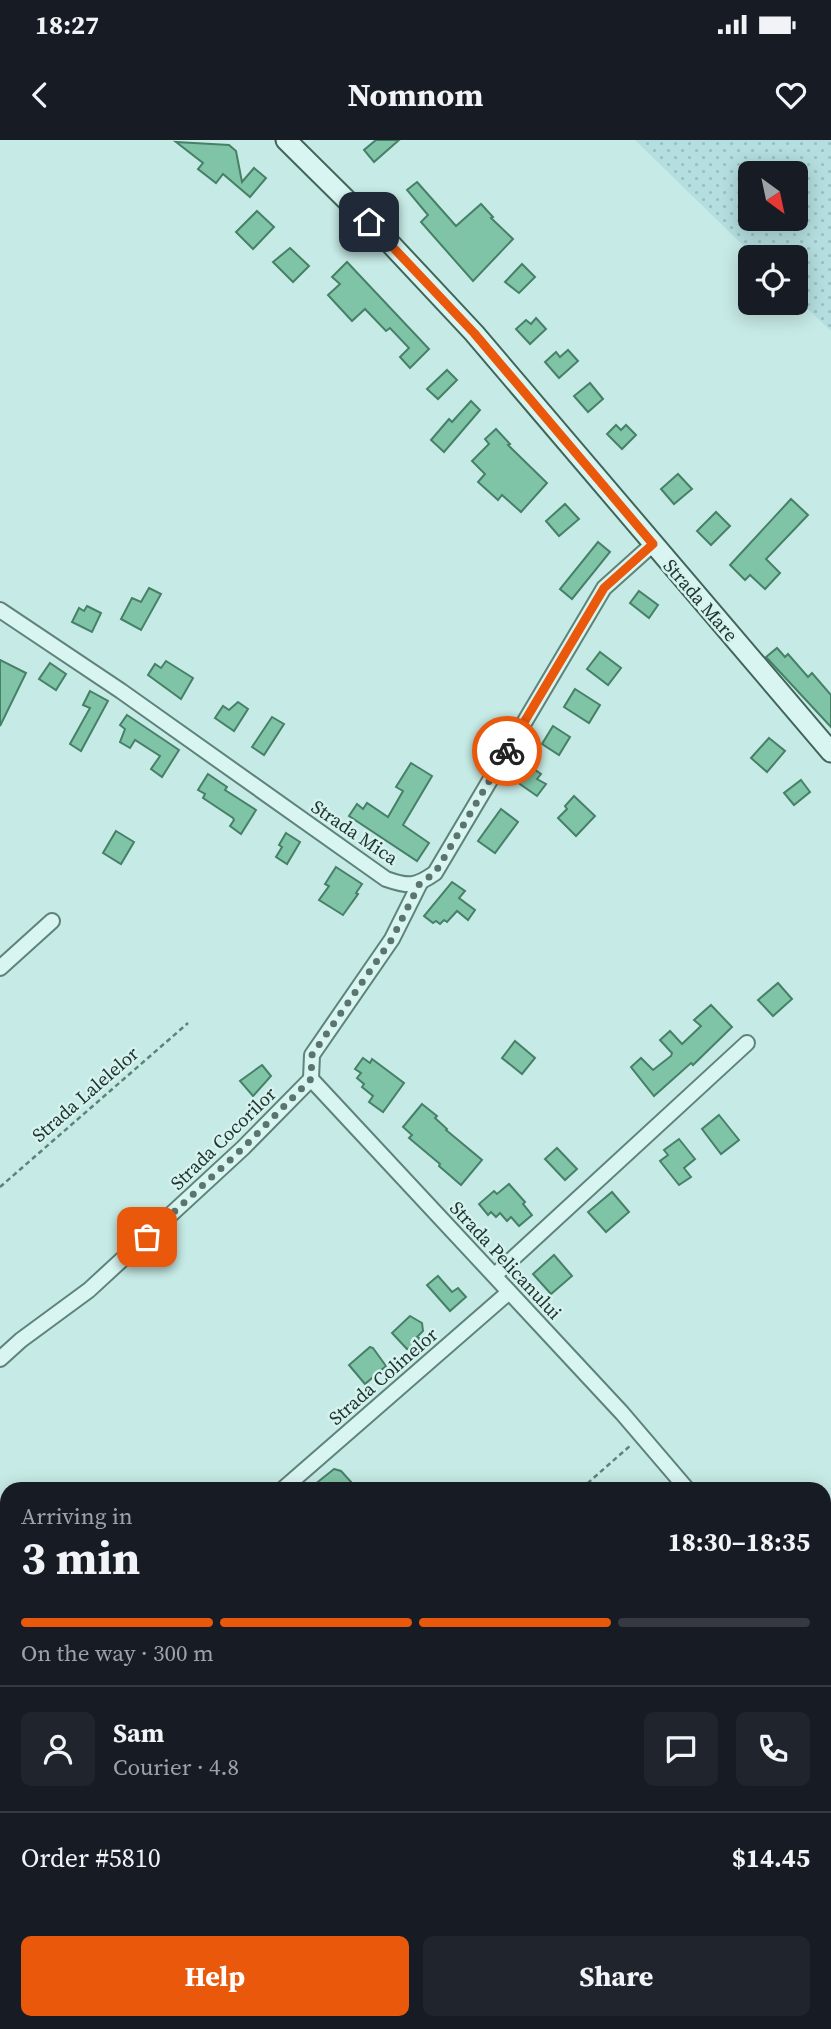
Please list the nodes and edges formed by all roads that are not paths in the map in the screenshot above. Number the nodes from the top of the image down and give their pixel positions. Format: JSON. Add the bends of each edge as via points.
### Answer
{"nodes":[{"id":1,"x":286,"y":140,"type":"edge"},
{"id":2,"x":653,"y":544,"type":"junction"},
{"id":3,"x":0,"y":610,"type":"edge"},
{"id":4,"x":831,"y":752,"type":"edge"},
{"id":5,"x":420,"y":883,"type":"junction"},
{"id":6,"x":52,"y":920,"type":"dead end"},
{"id":7,"x":0,"y":968,"type":"edge"},
{"id":8,"x":747,"y":1043,"type":"dead end"},
{"id":9,"x":311,"y":1079,"type":"junction"},
{"id":10,"x":495,"y":1275,"type":"junction"},
{"id":11,"x":509,"y":1292,"type":"junction"},
{"id":12,"x":0,"y":1359,"type":"edge"},
{"id":13,"x":291,"y":1482,"type":"edge"},
{"id":14,"x":681,"y":1482,"type":"edge"}],
"edges":[{"from":1,"to":2,"type":"street","name":"Strada Mare","via":[[474,333]]},
{"from":2,"to":4,"type":"street","name":"Strada Mare"},
{"from":2,"to":5,"type":"street","via":[[604,588],[435,873]]},
{"from":3,"to":5,"type":"street","name":"Strada Mica","via":[[386,879],[405,885]]},
{"from":5,"to":9,"type":"street","via":[[392,939],[312,1055]]},
{"from":6,"to":7,"type":"street"},
{"from":8,"to":10,"type":"street"},
{"from":9,"to":10,"type":"street","name":"Strada Pelicanului"},
{"from":9,"to":12,"type":"street","name":"Strada Cocorilor","via":[[89,1290]]},
{"from":10,"to":11,"type":"street","name":"Strada Pelicanului"},
{"from":11,"to":13,"type":"street","name":"Strada Colinelor"},
{"from":11,"to":14,"type":"street","name":"Strada Pelicanului"}]}
